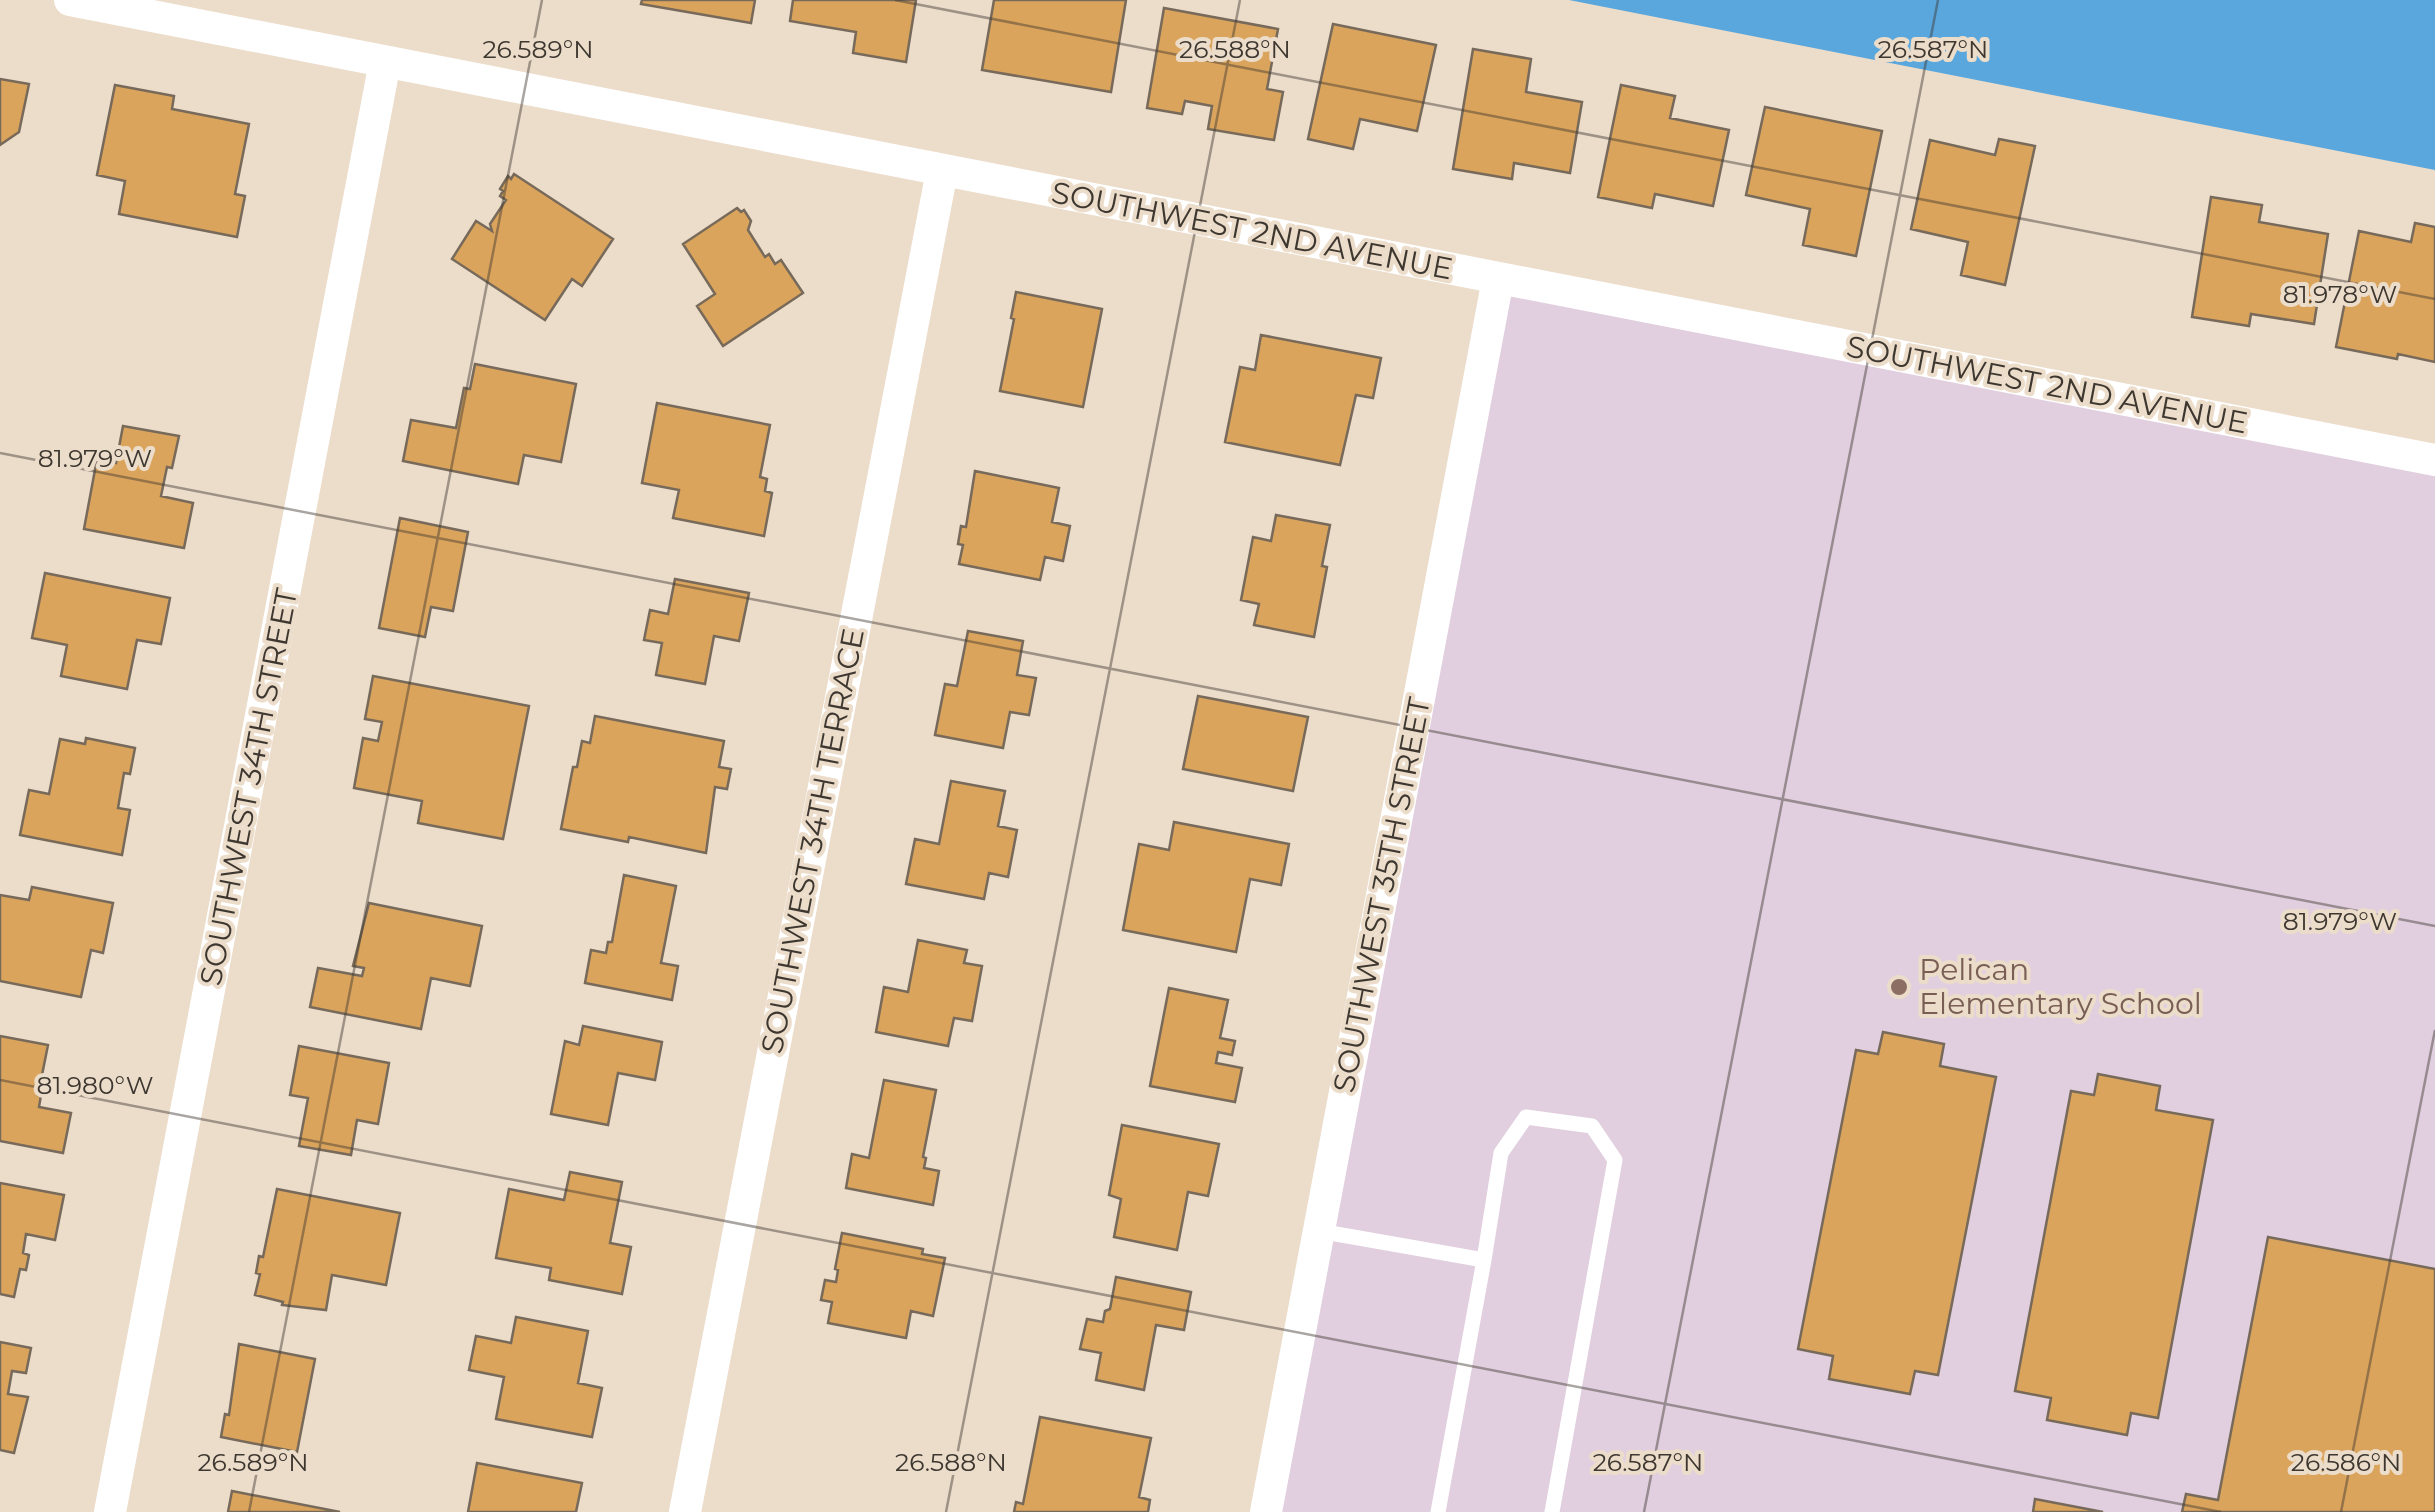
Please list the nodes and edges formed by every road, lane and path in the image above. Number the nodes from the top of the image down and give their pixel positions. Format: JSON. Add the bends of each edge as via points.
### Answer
{"nodes":[{"id":1,"x":70,"y":0,"type":"edge"},
{"id":2,"x":384,"y":62,"type":"junction"},
{"id":3,"x":942,"y":171,"type":"junction"},
{"id":4,"x":1498,"y":279,"type":"junction"},
{"id":5,"x":2435,"y":460,"type":"edge"},
{"id":6,"x":1319,"y":1231,"type":"junction"},
{"id":7,"x":1484,"y":1260,"type":"junction"},
{"id":8,"x":110,"y":1512,"type":"edge"},
{"id":9,"x":685,"y":1512,"type":"edge"},
{"id":10,"x":1266,"y":1512,"type":"edge"},
{"id":11,"x":1438,"y":1512,"type":"edge"},
{"id":12,"x":1552,"y":1512,"type":"edge"}],
"edges":[{"from":1,"to":2,"type":"street","name":"SOUTHWEST 2ND AVENUE"},
{"from":2,"to":3,"type":"street","name":"SOUTHWEST 2ND AVENUE"},
{"from":2,"to":8,"type":"street","name":"SOUTHWEST 34TH STREET"},
{"from":3,"to":4,"type":"street","name":"SOUTHWEST 2ND AVENUE"},
{"from":3,"to":9,"type":"street","name":"SOUTHWEST 34TH TERRACE"},
{"from":4,"to":5,"type":"street","name":"SOUTHWEST 2ND AVENUE"},
{"from":4,"to":6,"type":"street","name":"SOUTHWEST 35TH STREET"},
{"from":6,"to":7,"type":"lane"},
{"from":6,"to":10,"type":"street","name":"SOUTHWEST 35TH STREET"},
{"from":7,"to":11,"type":"lane"},
{"from":7,"to":12,"type":"lane","via":[[1501,1153],[1526,1117],[1592,1126],[1615,1160]]}]}
